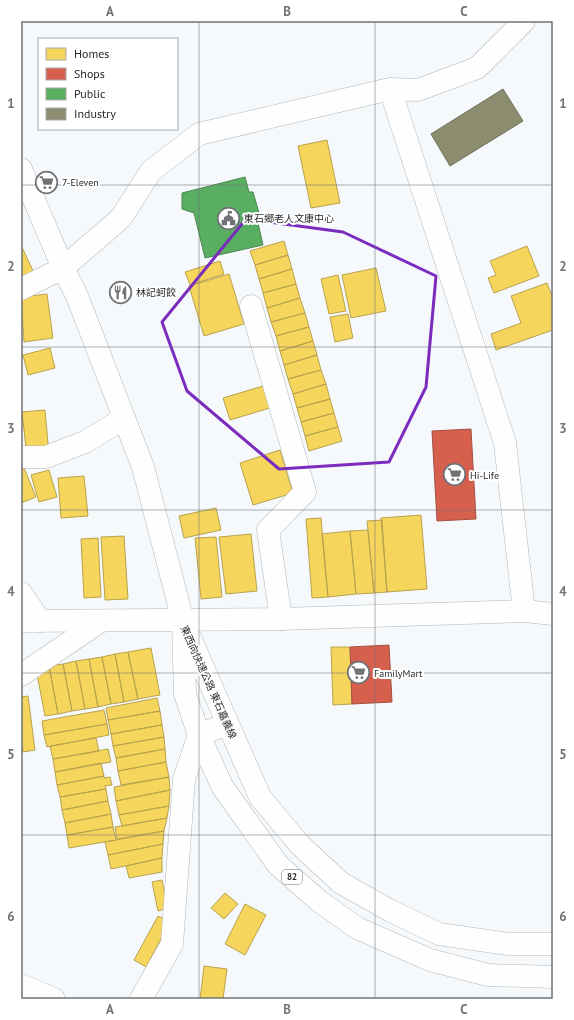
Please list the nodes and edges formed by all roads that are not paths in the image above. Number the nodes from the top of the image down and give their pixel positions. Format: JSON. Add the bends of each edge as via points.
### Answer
{"nodes":[{"id":1,"x":524,"y":21,"type":"edge"},
{"id":2,"x":390,"y":89,"type":"junction"},
{"id":3,"x":21,"y":168,"type":"edge"},
{"id":4,"x":28,"y":197,"type":"edge"},
{"id":5,"x":63,"y":268,"type":"junction"},
{"id":6,"x":21,"y":289,"type":"edge"},
{"id":7,"x":251,"y":306,"type":"dead end"},
{"id":8,"x":123,"y":419,"type":"junction"},
{"id":9,"x":21,"y":456,"type":"edge"},
{"id":10,"x":21,"y":593,"type":"edge"},
{"id":11,"x":524,"y":611,"type":"junction"},
{"id":12,"x":553,"y":614,"type":"edge"},
{"id":13,"x":281,"y":619,"type":"junction"},
{"id":14,"x":30,"y":621,"type":"edge"},
{"id":15,"x":102,"y":621,"type":"junction"},
{"id":16,"x":183,"y":621,"type":"junction"},
{"id":17,"x":21,"y":675,"type":"edge"},
{"id":18,"x":227,"y":724,"type":"junction"},
{"id":19,"x":199,"y":735,"type":"junction"},
{"id":20,"x":553,"y":944,"type":"edge"},
{"id":21,"x":553,"y":977,"type":"edge"},
{"id":22,"x":21,"y":985,"type":"edge"},
{"id":23,"x":54,"y":999,"type":"edge"},
{"id":24,"x":141,"y":999,"type":"edge"}],
"edges":[{"from":1,"to":2,"type":"main road","via":[[477,68],[418,90]]},
{"from":2,"to":5,"type":"main road","via":[[199,134],[151,172],[121,218]]},
{"from":2,"to":11,"type":"main road","via":[[505,443]]},
{"from":3,"to":4,"type":"main road"},
{"from":4,"to":5,"type":"main road"},
{"from":5,"to":6,"type":"main road"},
{"from":5,"to":8,"type":"main road","via":[[77,296]]},
{"from":7,"to":13,"type":"main road","via":[[305,492],[268,530]]},
{"from":8,"to":9,"type":"main road","via":[[78,445],[46,457]]},
{"from":8,"to":16,"type":"main road","via":[[143,467]]},
{"from":10,"to":14,"type":"main road"},
{"from":11,"to":12,"type":"main road"},
{"from":11,"to":13,"type":"main road"},
{"from":13,"to":16,"type":"main road"},
{"from":14,"to":15,"type":"main road"},
{"from":15,"to":16,"type":"main road"},
{"from":15,"to":17,"type":"main road"},
{"from":16,"to":18,"type":"main road","name":"東西向快速公路 東石嘉義線"},
{"from":16,"to":19,"type":"main road","name":"東西向快速公路 東石嘉義線","number":"82","via":[[185,694]]},
{"from":18,"to":19,"type":"main road"},
{"from":18,"to":20,"type":"main road","name":"東西向快速公路 東石嘉義線","via":[[260,797],[300,845],[342,883],[439,934],[508,944]]},
{"from":19,"to":21,"type":"main road","name":"東西向快速公路 東石嘉義線","number":"82","via":[[222,786],[278,864],[319,901],[357,928],[430,960],[481,973]]},
{"from":19,"to":24,"type":"main road","via":[[184,779],[172,944]]},
{"from":22,"to":23,"type":"main road"}]}
